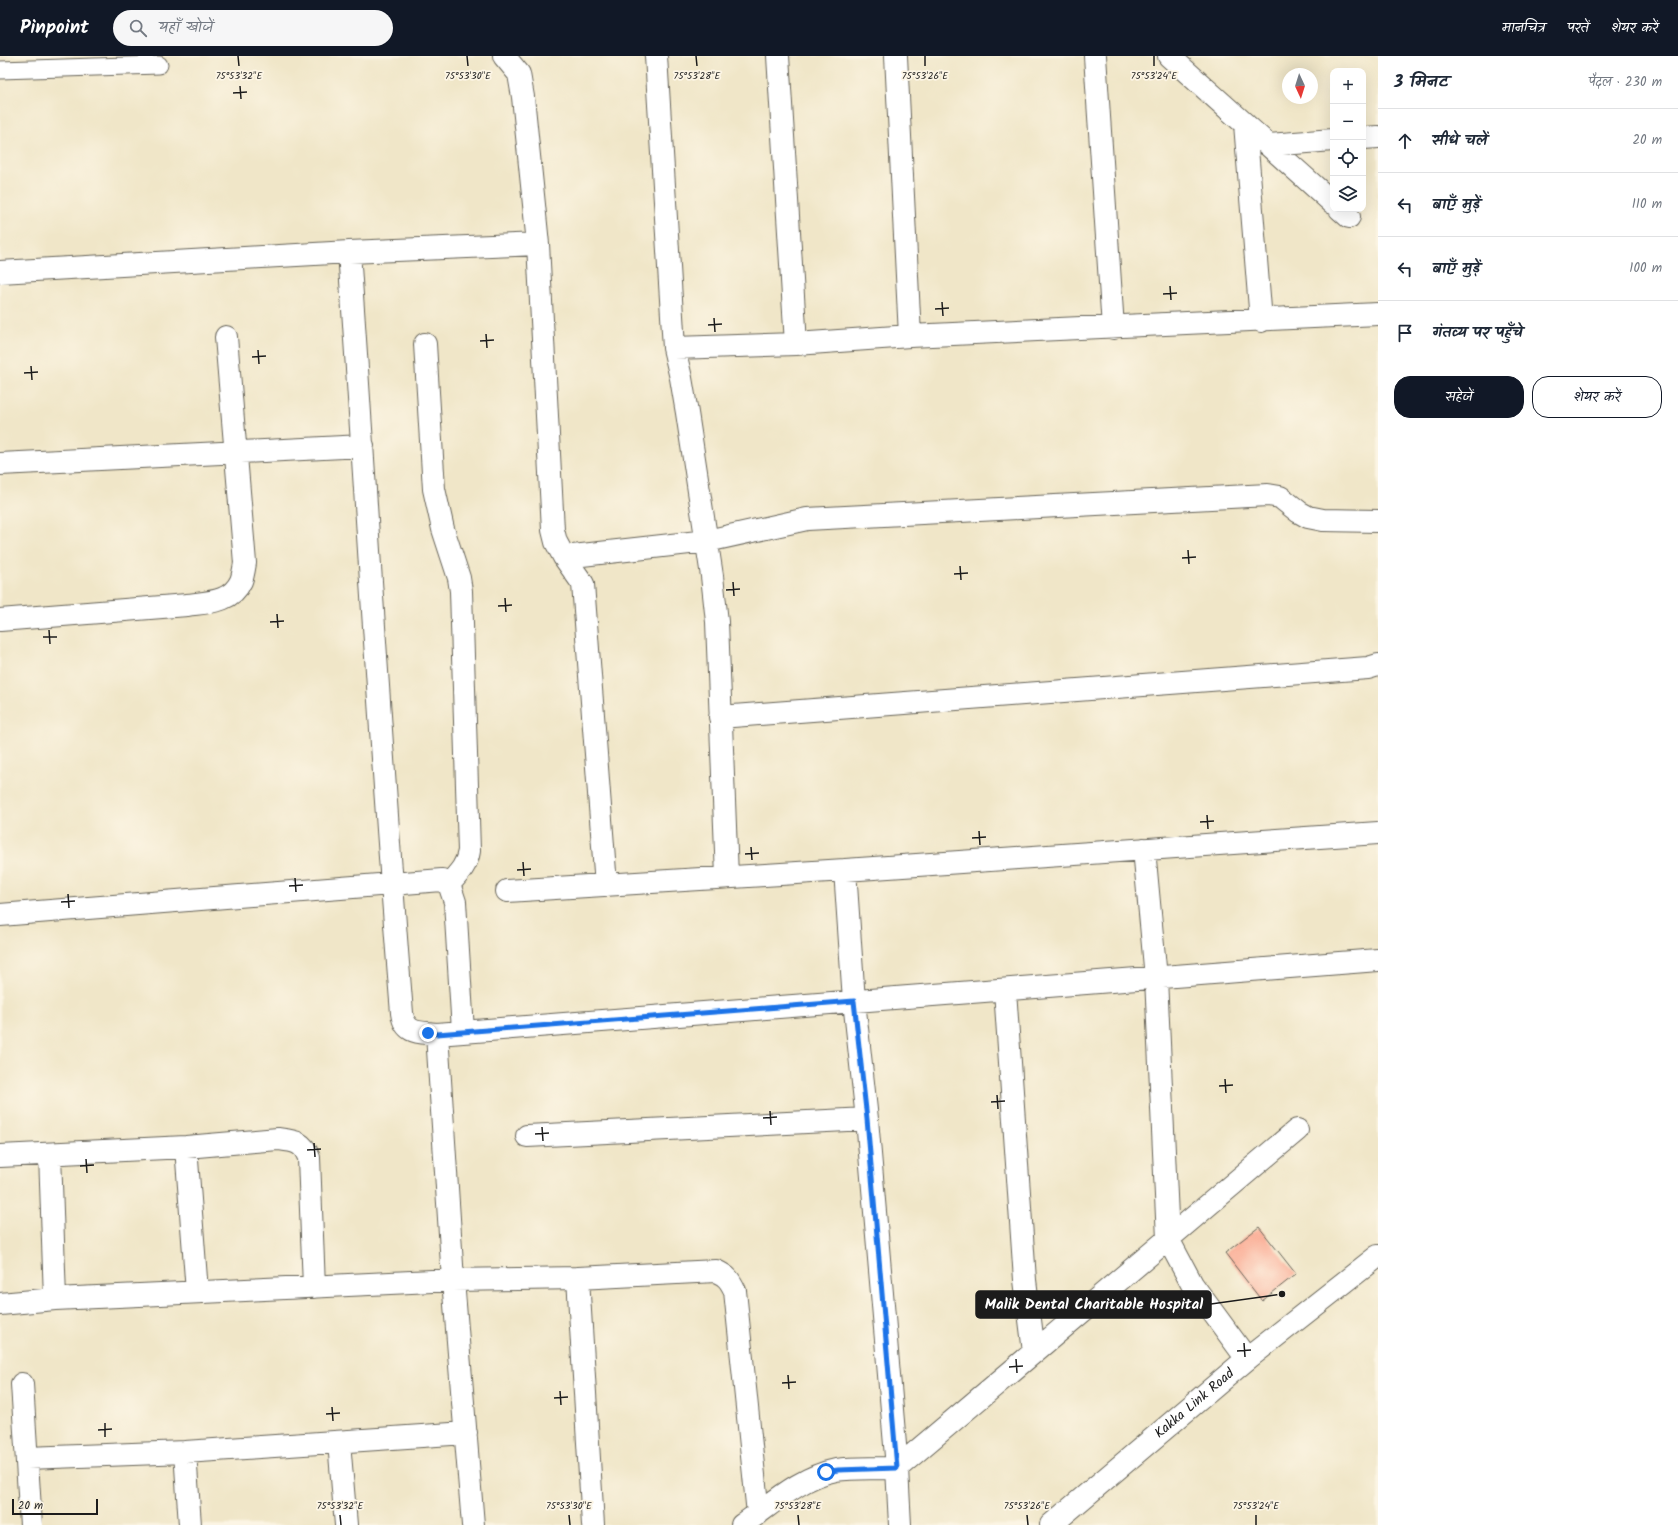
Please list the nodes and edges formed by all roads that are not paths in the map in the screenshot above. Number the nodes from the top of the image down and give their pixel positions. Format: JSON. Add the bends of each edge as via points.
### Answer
{"nodes":[{"id":1,"x":504,"y":56,"type":"edge"},
{"id":2,"x":656,"y":56,"type":"edge"},
{"id":3,"x":778,"y":56,"type":"edge"},
{"id":4,"x":896,"y":56,"type":"edge"},
{"id":5,"x":1095,"y":56,"type":"edge"},
{"id":6,"x":1169,"y":56,"type":"edge"},
{"id":7,"x":159,"y":65,"type":"dead end"},
{"id":8,"x":0,"y":70,"type":"edge"},
{"id":9,"x":1245,"y":124,"type":"junction"},
{"id":10,"x":1378,"y":137,"type":"edge"},
{"id":11,"x":1366,"y":138,"type":"edge"},
{"id":12,"x":1330,"y":140,"type":"edge"},
{"id":13,"x":1269,"y":145,"type":"junction"},
{"id":14,"x":1330,"y":200,"type":"edge"},
{"id":15,"x":538,"y":244,"type":"junction"},
{"id":16,"x":348,"y":252,"type":"junction"},
{"id":17,"x":0,"y":272,"type":"edge"},
{"id":18,"x":1378,"y":314,"type":"edge"},
{"id":19,"x":1261,"y":321,"type":"junction"},
{"id":20,"x":1113,"y":328,"type":"junction"},
{"id":21,"x":910,"y":336,"type":"junction"},
{"id":22,"x":226,"y":337,"type":"dead end"},
{"id":23,"x":425,"y":344,"type":"dead end"},
{"id":24,"x":796,"y":344,"type":"junction"},
{"id":25,"x":674,"y":348,"type":"junction"},
{"id":26,"x":363,"y":446,"type":"junction"},
{"id":27,"x":235,"y":453,"type":"junction"},
{"id":28,"x":0,"y":464,"type":"edge"},
{"id":29,"x":1378,"y":520,"type":"edge"},
{"id":30,"x":707,"y":540,"type":"junction"},
{"id":31,"x":564,"y":557,"type":"junction"},
{"id":32,"x":0,"y":620,"type":"edge"},
{"id":33,"x":1378,"y":665,"type":"edge"},
{"id":34,"x":720,"y":717,"type":"junction"},
{"id":35,"x":1378,"y":833,"type":"edge"},
{"id":36,"x":1144,"y":849,"type":"junction"},
{"id":37,"x":845,"y":870,"type":"junction"},
{"id":38,"x":727,"y":877,"type":"junction"},
{"id":39,"x":449,"y":884,"type":"junction"},
{"id":40,"x":392,"y":885,"type":"junction"},
{"id":41,"x":606,"y":885,"type":"junction"},
{"id":42,"x":507,"y":891,"type":"dead end"},
{"id":43,"x":0,"y":915,"type":"edge"},
{"id":44,"x":1378,"y":960,"type":"edge"},
{"id":45,"x":1156,"y":978,"type":"junction"},
{"id":46,"x":1005,"y":990,"type":"junction"},
{"id":47,"x":854,"y":1001,"type":"junction"},
{"id":48,"x":463,"y":1031,"type":"junction"},
{"id":49,"x":437,"y":1034,"type":"junction"},
{"id":50,"x":867,"y":1119,"type":"junction"},
{"id":51,"x":1297,"y":1130,"type":"dead end"},
{"id":52,"x":527,"y":1136,"type":"dead end"},
{"id":53,"x":186,"y":1147,"type":"junction"},
{"id":54,"x":50,"y":1154,"type":"junction"},
{"id":55,"x":0,"y":1156,"type":"edge"},
{"id":56,"x":1168,"y":1239,"type":"junction"},
{"id":57,"x":1378,"y":1256,"type":"edge"},
{"id":58,"x":578,"y":1278,"type":"junction"},
{"id":59,"x":453,"y":1280,"type":"junction"},
{"id":60,"x":314,"y":1287,"type":"junction"},
{"id":61,"x":197,"y":1292,"type":"junction"},
{"id":62,"x":55,"y":1299,"type":"junction"},
{"id":63,"x":0,"y":1304,"type":"edge"},
{"id":64,"x":1034,"y":1352,"type":"junction"},
{"id":65,"x":1246,"y":1359,"type":"junction"},
{"id":66,"x":22,"y":1384,"type":"dead end"},
{"id":67,"x":466,"y":1433,"type":"junction"},
{"id":68,"x":339,"y":1442,"type":"junction"},
{"id":69,"x":185,"y":1452,"type":"junction"},
{"id":70,"x":27,"y":1458,"type":"junction"},
{"id":71,"x":897,"y":1468,"type":"junction"},
{"id":72,"x":750,"y":1519,"type":"edge"},
{"id":73,"x":31,"y":1525,"type":"edge"},
{"id":74,"x":190,"y":1525,"type":"edge"},
{"id":75,"x":346,"y":1525,"type":"edge"},
{"id":76,"x":473,"y":1525,"type":"edge"},
{"id":77,"x":593,"y":1525,"type":"edge"},
{"id":78,"x":900,"y":1525,"type":"edge"},
{"id":79,"x":1051,"y":1525,"type":"edge"}],
"edges":[{"from":1,"to":15,"type":"street","via":[[521,80]]},
{"from":2,"to":25,"type":"street"},
{"from":3,"to":24,"type":"street"},
{"from":4,"to":21,"type":"street"},
{"from":5,"to":20,"type":"street"},
{"from":6,"to":9,"type":"street"},
{"from":7,"to":8,"type":"lane"},
{"from":9,"to":13,"type":"street"},
{"from":9,"to":19,"type":"street"},
{"from":10,"to":11,"type":"street"},
{"from":12,"to":13,"type":"street"},
{"from":13,"to":14,"type":"street"},
{"from":15,"to":16,"type":"street"},
{"from":15,"to":31,"type":"street","via":[[553,530]]},
{"from":16,"to":17,"type":"street"},
{"from":16,"to":26,"type":"street"},
{"from":18,"to":19,"type":"street"},
{"from":19,"to":20,"type":"street"},
{"from":20,"to":21,"type":"street"},
{"from":21,"to":24,"type":"street"},
{"from":22,"to":27,"type":"street"},
{"from":23,"to":39,"type":"street","via":[[434,489],[442,529],[461,591],[469,851],[462,871]]},
{"from":24,"to":25,"type":"street"},
{"from":25,"to":30,"type":"street","via":[[688,413]]},
{"from":26,"to":27,"type":"street"},
{"from":26,"to":40,"type":"street"},
{"from":27,"to":28,"type":"street"},
{"from":27,"to":32,"type":"street","via":[[245,563],[241,581],[230,596],[187,605]]},
{"from":29,"to":30,"type":"street","via":[[1323,520],[1308,517],[1280,497],[1268,495],[807,519]]},
{"from":30,"to":31,"type":"street"},
{"from":30,"to":34,"type":"street","via":[[717,622]]},
{"from":31,"to":41,"type":"street","via":[[583,584]]},
{"from":33,"to":34,"type":"street","via":[[1368,668]]},
{"from":34,"to":38,"type":"street"},
{"from":35,"to":36,"type":"street"},
{"from":36,"to":37,"type":"street"},
{"from":36,"to":45,"type":"street"},
{"from":37,"to":38,"type":"street"},
{"from":37,"to":47,"type":"street"},
{"from":38,"to":41,"type":"street"},
{"from":39,"to":40,"type":"street","via":[[442,880]]},
{"from":39,"to":48,"type":"street","via":[[455,902]]},
{"from":40,"to":43,"type":"street"},
{"from":40,"to":49,"type":"street","via":[[403,1019],[414,1032]]},
{"from":41,"to":42,"type":"street"},
{"from":44,"to":45,"type":"street"},
{"from":45,"to":46,"type":"street"},
{"from":45,"to":56,"type":"street"},
{"from":46,"to":47,"type":"street"},
{"from":46,"to":64,"type":"street","via":[[1025,1280]]},
{"from":47,"to":48,"type":"street"},
{"from":47,"to":50,"type":"street"},
{"from":48,"to":49,"type":"street"},
{"from":49,"to":59,"type":"street"},
{"from":50,"to":52,"type":"street"},
{"from":50,"to":71,"type":"street"},
{"from":51,"to":56,"type":"street"},
{"from":53,"to":54,"type":"street"},
{"from":53,"to":60,"type":"street","via":[[278,1139],[300,1144],[306,1150],[309,1158]]},
{"from":53,"to":61,"type":"street"},
{"from":54,"to":55,"type":"street"},
{"from":54,"to":62,"type":"street"},
{"from":56,"to":64,"type":"street"},
{"from":56,"to":65,"type":"street","via":[[1192,1284]]},
{"from":57,"to":65,"type":"street","name":"Kakka Link Road"},
{"from":58,"to":59,"type":"street"},
{"from":58,"to":72,"type":"street","via":[[716,1271],[731,1281],[735,1291]]},
{"from":58,"to":77,"type":"street"},
{"from":59,"to":60,"type":"street"},
{"from":59,"to":67,"type":"street"},
{"from":60,"to":61,"type":"street"},
{"from":61,"to":62,"type":"street"},
{"from":62,"to":63,"type":"street"},
{"from":64,"to":71,"type":"street"},
{"from":65,"to":79,"type":"street","name":"Kakka Link Road"},
{"from":66,"to":70,"type":"street"},
{"from":67,"to":68,"type":"street"},
{"from":67,"to":76,"type":"street"},
{"from":68,"to":69,"type":"street"},
{"from":68,"to":75,"type":"street"},
{"from":69,"to":70,"type":"street"},
{"from":69,"to":74,"type":"street"},
{"from":70,"to":73,"type":"street"},
{"from":71,"to":72,"type":"street","via":[[826,1472],[796,1486]]},
{"from":71,"to":78,"type":"street"}]}
